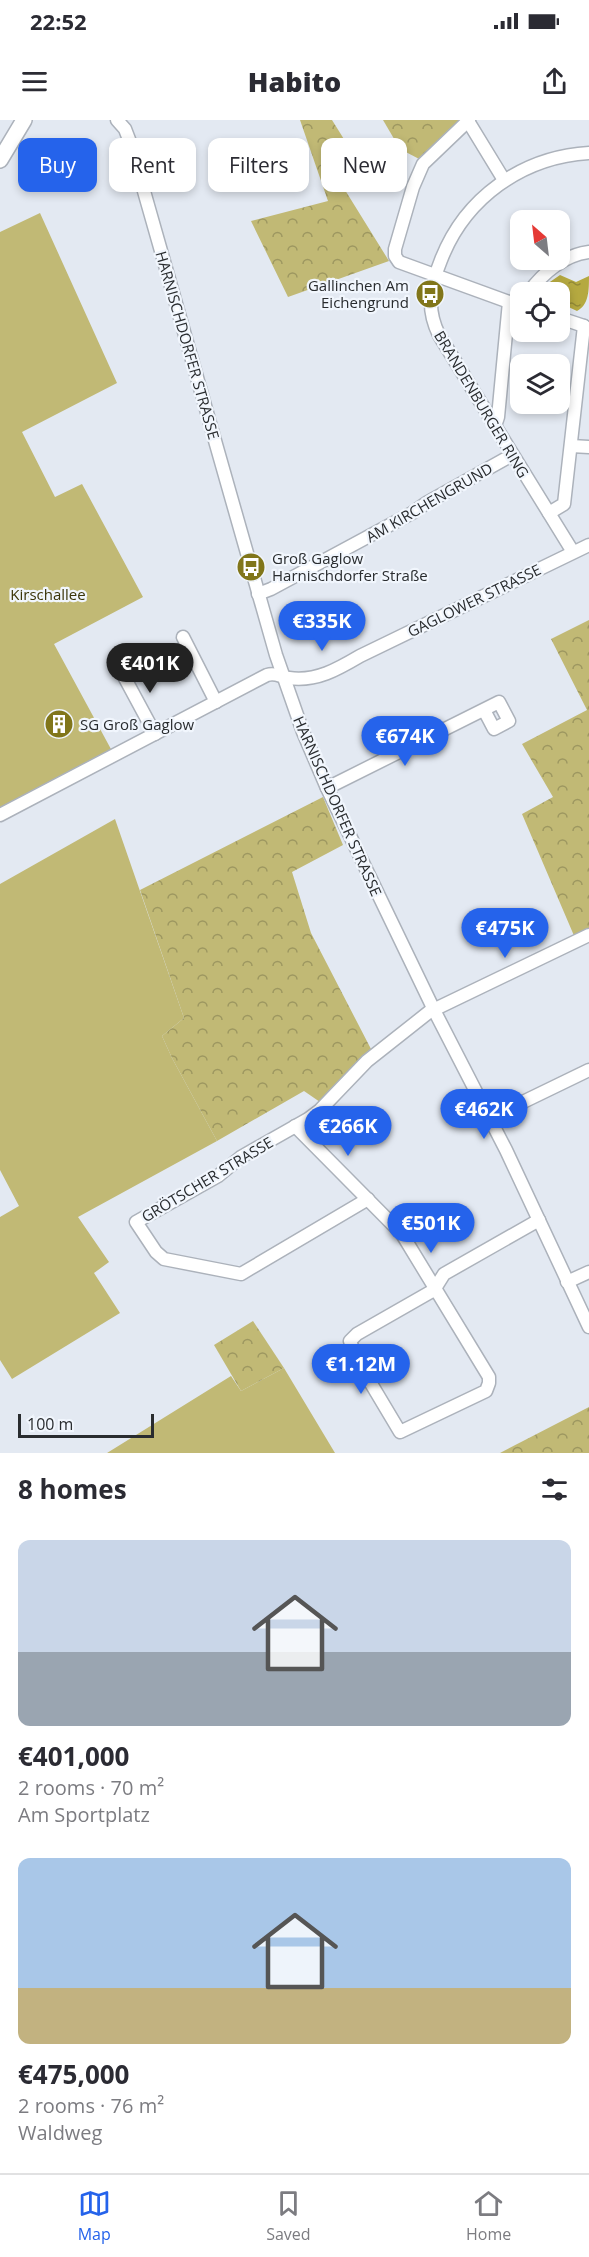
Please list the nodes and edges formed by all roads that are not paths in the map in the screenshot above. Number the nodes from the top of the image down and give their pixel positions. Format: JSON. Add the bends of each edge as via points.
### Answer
{"nodes":[{"id":1,"x":24,"y":120,"type":"edge"},
{"id":2,"x":117,"y":120,"type":"edge"},
{"id":3,"x":469,"y":120,"type":"edge"},
{"id":4,"x":589,"y":153,"type":"edge"},
{"id":5,"x":0,"y":160,"type":"edge"},
{"id":6,"x":504,"y":180,"type":"junction"},
{"id":7,"x":589,"y":252,"type":"edge"},
{"id":8,"x":435,"y":275,"type":"junction"},
{"id":9,"x":538,"y":282,"type":"edge"},
{"id":10,"x":510,"y":302,"type":"edge"},
{"id":11,"x":570,"y":320,"type":"edge"},
{"id":12,"x":586,"y":324,"type":"edge"},
{"id":13,"x":510,"y":337,"type":"edge"},
{"id":14,"x":495,"y":426,"type":"junction"},
{"id":15,"x":571,"y":447,"type":"junction"},
{"id":16,"x":589,"y":447,"type":"edge"},
{"id":17,"x":505,"y":459,"type":"dead end"},
{"id":18,"x":549,"y":513,"type":"junction"},
{"id":19,"x":589,"y":545,"type":"edge"},
{"id":20,"x":573,"y":552,"type":"junction"},
{"id":21,"x":258,"y":594,"type":"junction"},
{"id":22,"x":183,"y":637,"type":"dead end"},
{"id":23,"x":120,"y":669,"type":"dead end"},
{"id":24,"x":278,"y":673,"type":"junction"},
{"id":25,"x":216,"y":702,"type":"junction"},
{"id":26,"x":484,"y":710,"type":"dead end"},
{"id":27,"x":155,"y":734,"type":"junction"},
{"id":28,"x":327,"y":788,"type":"junction"},
{"id":29,"x":0,"y":815,"type":"edge"},
{"id":30,"x":589,"y":935,"type":"edge"},
{"id":31,"x":434,"y":1010,"type":"junction"},
{"id":32,"x":589,"y":1070,"type":"edge"},
{"id":33,"x":490,"y":1118,"type":"junction"},
{"id":34,"x":295,"y":1126,"type":"junction"},
{"id":35,"x":368,"y":1199,"type":"junction"},
{"id":36,"x":539,"y":1220,"type":"junction"},
{"id":37,"x":589,"y":1272,"type":"edge"},
{"id":38,"x":567,"y":1282,"type":"junction"},
{"id":39,"x":434,"y":1290,"type":"junction"},
{"id":40,"x":589,"y":1327,"type":"edge"}],
"edges":[{"from":1,"to":5,"type":"main road"},
{"from":2,"to":21,"type":"street","name":"HARNISCHDORFER STRASSE","via":[[130,141]]},
{"from":3,"to":6,"type":"street"},
{"from":3,"to":8,"type":"street","via":[[423,164],[395,249],[399,262]]},
{"from":4,"to":6,"type":"street","name":"BRANDENBURGER RING","via":[[545,161]]},
{"from":6,"to":8,"type":"street","name":"BRANDENBURGER RING","via":[[459,224]]},
{"from":7,"to":9,"type":"street","via":[[549,270]]},
{"from":8,"to":10,"type":"street"},
{"from":8,"to":14,"type":"street","name":"BRANDENBURGER RING","via":[[430,294],[432,322]]},
{"from":11,"to":12,"type":"street"},
{"from":12,"to":15,"type":"street"},
{"from":13,"to":14,"type":"street"},
{"from":14,"to":18,"type":"street","name":"BRANDENBURGER RING"},
{"from":15,"to":16,"type":"street"},
{"from":15,"to":18,"type":"street","via":[[564,504]]},
{"from":17,"to":21,"type":"street","name":"AM KIRCHENGRUND"},
{"from":18,"to":20,"type":"street","name":"BRANDENBURGER RING"},
{"from":19,"to":20,"type":"street","name":"GAGLOWER STRASSE"},
{"from":20,"to":24,"type":"street","name":"GAGLOWER STRASSE","via":[[360,656],[320,669]]},
{"from":21,"to":24,"type":"street","name":"HARNISCHDORFER STRASSE"},
{"from":22,"to":25,"type":"street"},
{"from":23,"to":27,"type":"street"},
{"from":24,"to":25,"type":"street"},
{"from":24,"to":28,"type":"street","name":"HARNISCHDORFER STRASSE"},
{"from":25,"to":27,"type":"street"},
{"from":26,"to":28,"type":"street"},
{"from":27,"to":29,"type":"street"},
{"from":28,"to":31,"type":"street","name":"HARNISCHDORFER STRASSE"},
{"from":30,"to":31,"type":"street","name":"GRÖTSCHER STRASSE"},
{"from":31,"to":33,"type":"street","name":"HARNISCHDORFER STRASSE"},
{"from":31,"to":34,"type":"street","name":"GRÖTSCHER STRASSE","via":[[367,1060],[320,1110]]},
{"from":32,"to":33,"type":"street"},
{"from":33,"to":36,"type":"street","name":"HARNISCHDORFER STRASSE"},
{"from":34,"to":35,"type":"street"},
{"from":34,"to":35,"type":"street","name":"GRÖTSCHER STRASSE","via":[[241,1157],[218,1176],[136,1222],[156,1252],[164,1259],[241,1274]]},
{"from":35,"to":39,"type":"street","via":[[402,1234]]},
{"from":36,"to":38,"type":"street","name":"HARNISCHDORFER STRASSE"},
{"from":36,"to":39,"type":"street","via":[[444,1274]]},
{"from":37,"to":38,"type":"street"},
{"from":38,"to":40,"type":"street","name":"HARNISCHDORFER STRASSE"},
{"from":39,"to":39,"type":"street","via":[[350,1341],[357,1360],[400,1432],[486,1391],[489,1383],[489,1377]]}]}
